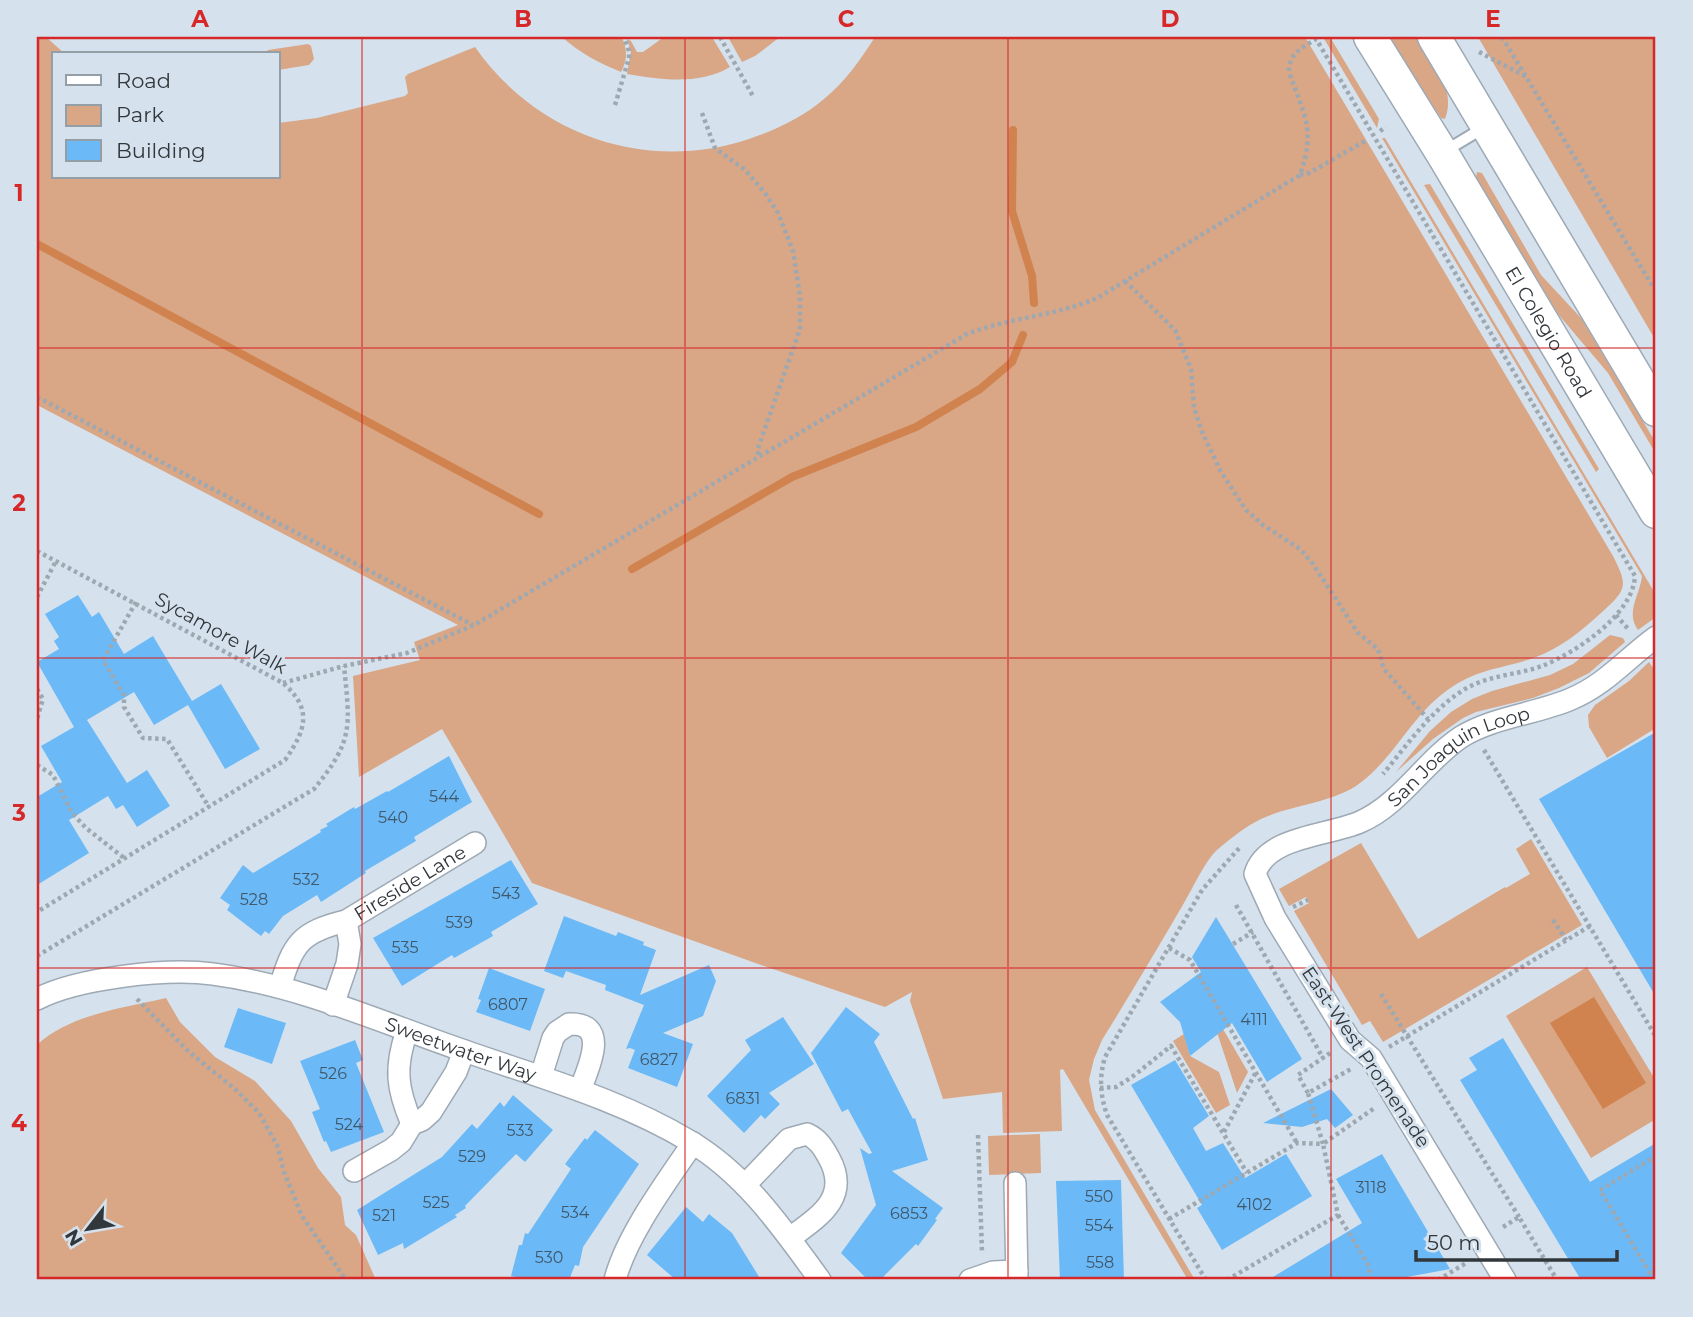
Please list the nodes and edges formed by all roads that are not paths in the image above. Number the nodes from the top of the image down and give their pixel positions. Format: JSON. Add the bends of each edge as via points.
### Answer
{"nodes":[{"id":1,"x":1370,"y":37,"type":"edge"},
{"id":2,"x":1434,"y":37,"type":"edge"},
{"id":3,"x":1487,"y":125,"type":"junction"},
{"id":4,"x":1442,"y":153,"type":"junction"},
{"id":5,"x":1656,"y":410,"type":"edge"},
{"id":6,"x":1656,"y":512,"type":"edge"},
{"id":7,"x":1656,"y":636,"type":"edge"},
{"id":8,"x":475,"y":843,"type":"dead end"},
{"id":9,"x":1257,"y":867,"type":"joint"},
{"id":10,"x":346,"y":921,"type":"junction"},
{"id":11,"x":280,"y":987,"type":"junction"},
{"id":12,"x":37,"y":999,"type":"edge"},
{"id":13,"x":333,"y":1004,"type":"junction"},
{"id":14,"x":407,"y":1031,"type":"junction"},
{"id":15,"x":464,"y":1051,"type":"junction"},
{"id":16,"x":541,"y":1076,"type":"junction"},
{"id":17,"x":580,"y":1090,"type":"junction"},
{"id":18,"x":412,"y":1124,"type":"junction"},
{"id":19,"x":692,"y":1143,"type":"junction"},
{"id":20,"x":354,"y":1171,"type":"dead end"},
{"id":21,"x":1015,"y":1183,"type":"dead end"},
{"id":22,"x":745,"y":1185,"type":"junction"},
{"id":23,"x":790,"y":1238,"type":"junction"},
{"id":24,"x":1017,"y":1276,"type":"edge"},
{"id":25,"x":618,"y":1279,"type":"edge"},
{"id":26,"x":820,"y":1280,"type":"edge"},
{"id":27,"x":970,"y":1280,"type":"edge"},
{"id":28,"x":1504,"y":1280,"type":"edge"}],
"edges":[{"from":1,"to":4,"type":"main road","name":"El Colegio Road"},
{"from":2,"to":3,"type":"main road"},
{"from":3,"to":4,"type":"lane"},
{"from":3,"to":5,"type":"main road"},
{"from":4,"to":6,"type":"main road","name":"El Colegio Road"},
{"from":7,"to":9,"type":"street","name":"San Joaquin Loop","via":[[1589,690],[1472,731],[1369,817],[1281,847]]},
{"from":8,"to":10,"type":"street","name":"Fireside Lane"},
{"from":9,"to":28,"type":"street","name":"East-West Promenade","via":[[1255,874],[1275,918],[1350,1040],[1371,1058]]},
{"from":10,"to":11,"type":"street","name":"Fireside Lane","via":[[324,926],[300,940]]},
{"from":10,"to":13,"type":"street","name":"Fireside Lane","via":[[347,964]]},
{"from":11,"to":12,"type":"street","name":"Sweetwater Way","via":[[211,974],[171,973],[90,981]]},
{"from":11,"to":13,"type":"street","name":"Sweetwater Way"},
{"from":13,"to":14,"type":"street","name":"Sweetwater Way"},
{"from":14,"to":15,"type":"street","name":"Sweetwater Way"},
{"from":14,"to":18,"type":"street","via":[[398,1082]]},
{"from":15,"to":16,"type":"street","name":"Sweetwater Way"},
{"from":15,"to":18,"type":"street","via":[[431,1112]]},
{"from":16,"to":17,"type":"street","name":"Sweetwater Way"},
{"from":16,"to":17,"type":"street","via":[[557,1032],[569,1024],[583,1026],[594,1048]]},
{"from":17,"to":19,"type":"street","name":"Sweetwater Way","via":[[634,1111]]},
{"from":18,"to":20,"type":"street","via":[[401,1142]]},
{"from":19,"to":22,"type":"street","name":"Sweetwater Way"},
{"from":19,"to":25,"type":"street","via":[[630,1242]]},
{"from":21,"to":24,"type":"street"},
{"from":22,"to":23,"type":"street","name":"Sweetwater Way"},
{"from":22,"to":23,"type":"street","via":[[789,1139],[807,1134],[819,1141],[834,1169],[834,1196],[817,1218]]},
{"from":23,"to":26,"type":"street","name":"Sweetwater Way"},
{"from":24,"to":27,"type":"street","via":[[993,1272]]}]}
